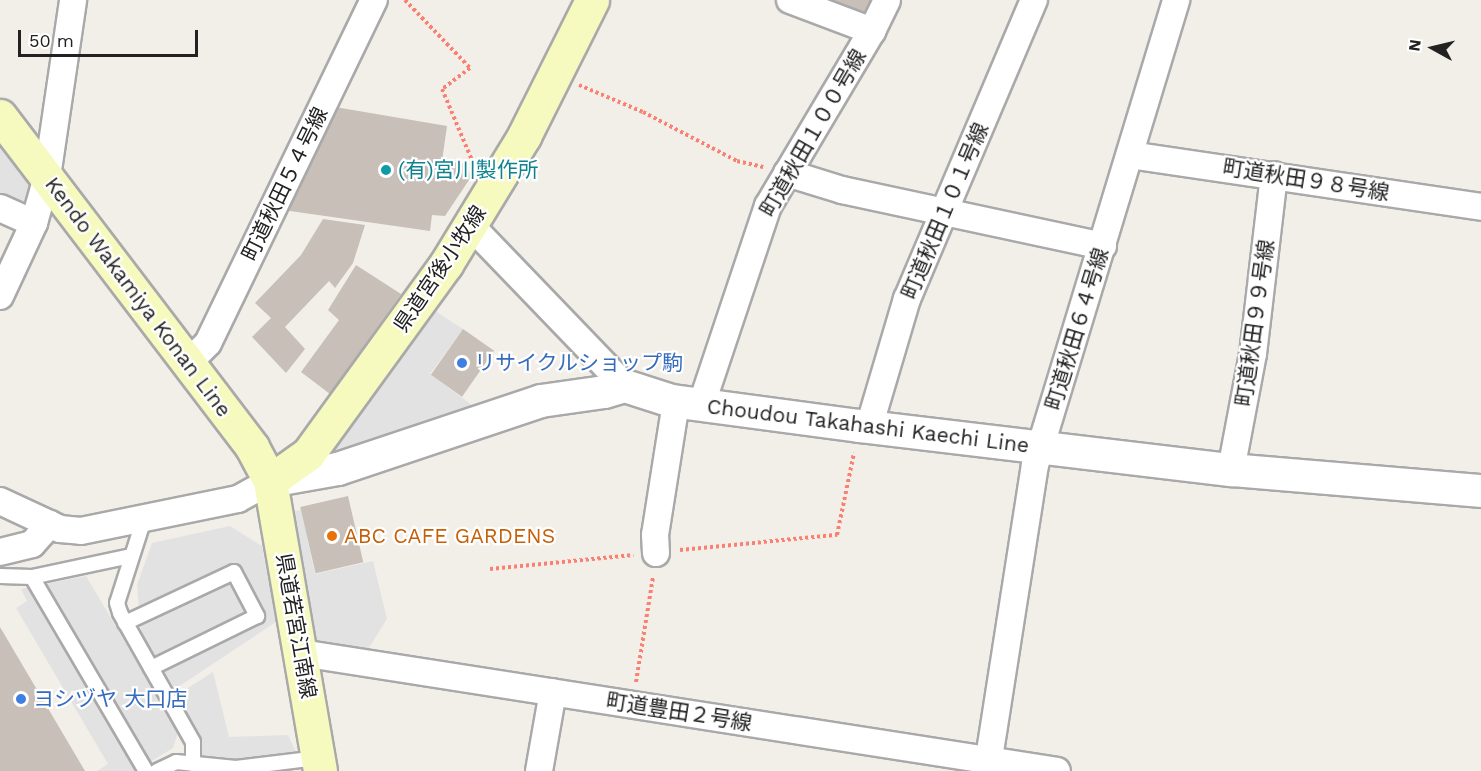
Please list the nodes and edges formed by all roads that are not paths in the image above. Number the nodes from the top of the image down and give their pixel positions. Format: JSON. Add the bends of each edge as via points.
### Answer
{"nodes":[{"id":1,"x":73,"y":0,"type":"edge"},
{"id":2,"x":374,"y":0,"type":"edge"},
{"id":3,"x":592,"y":0,"type":"edge"},
{"id":4,"x":790,"y":0,"type":"edge"},
{"id":5,"x":887,"y":0,"type":"edge"},
{"id":6,"x":1034,"y":0,"type":"edge"},
{"id":7,"x":1176,"y":0,"type":"edge"},
{"id":8,"x":872,"y":31,"type":"junction"},
{"id":9,"x":0,"y":116,"type":"edge"},
{"id":10,"x":1130,"y":155,"type":"junction"},
{"id":11,"x":787,"y":173,"type":"junction"},
{"id":12,"x":1274,"y":175,"type":"junction"},
{"id":13,"x":46,"y":177,"type":"junction"},
{"id":14,"x":1481,"y":207,"type":"edge"},
{"id":15,"x":0,"y":208,"type":"edge"},
{"id":16,"x":945,"y":211,"type":"junction"},
{"id":17,"x":34,"y":224,"type":"junction"},
{"id":18,"x":471,"y":226,"type":"junction"},
{"id":19,"x":1103,"y":246,"type":"junction"},
{"id":20,"x":0,"y":296,"type":"edge"},
{"id":21,"x":188,"y":363,"type":"junction"},
{"id":22,"x":626,"y":386,"type":"junction"},
{"id":23,"x":688,"y":404,"type":"junction"},
{"id":24,"x":864,"y":426,"type":"junction"},
{"id":25,"x":1040,"y":447,"type":"junction"},
{"id":26,"x":1231,"y":470,"type":"junction"},
{"id":27,"x":270,"y":482,"type":"junction"},
{"id":28,"x":1481,"y":491,"type":"edge"},
{"id":29,"x":0,"y":501,"type":"edge"},
{"id":30,"x":144,"y":519,"type":"junction"},
{"id":31,"x":50,"y":524,"type":"junction"},
{"id":32,"x":0,"y":552,"type":"edge"},
{"id":33,"x":656,"y":553,"type":"road end"},
{"id":34,"x":131,"y":556,"type":"junction"},
{"id":35,"x":0,"y":576,"type":"edge"},
{"id":36,"x":32,"y":577,"type":"junction"},
{"id":37,"x":125,"y":623,"type":"junction"},
{"id":38,"x":302,"y":653,"type":"junction"},
{"id":39,"x":151,"y":669,"type":"junction"},
{"id":40,"x":553,"y":692,"type":"junction"},
{"id":41,"x":193,"y":764,"type":"junction"},
{"id":42,"x":319,"y":765,"type":"edge"},
{"id":43,"x":987,"y":765,"type":"edge"},
{"id":44,"x":146,"y":771,"type":"edge"},
{"id":45,"x":157,"y":771,"type":"edge"},
{"id":46,"x":539,"y":771,"type":"edge"},
{"id":47,"x":1057,"y":771,"type":"edge"}],
"edges":[{"from":1,"to":13,"type":"street"},
{"from":2,"to":21,"type":"street","name":"町道秋田５４号線","via":[[208,343]]},
{"from":3,"to":18,"type":"main road","name":"県道宮後小牧線","via":[[556,75]]},
{"from":4,"to":8,"type":"street"},
{"from":5,"to":8,"type":"street","name":"町道秋田１００号線"},
{"from":6,"to":16,"type":"street","name":"町道秋田１０１号線"},
{"from":7,"to":10,"type":"street","name":"町道秋田６４号線"},
{"from":8,"to":11,"type":"street","name":"町道秋田１００号線"},
{"from":9,"to":13,"type":"main road","name":"Kendo Wakamiya Konan Line"},
{"from":10,"to":12,"type":"street","name":"町道秋田９８号線"},
{"from":10,"to":19,"type":"street","name":"町道秋田６４号線"},
{"from":11,"to":16,"type":"street","via":[[842,190]]},
{"from":11,"to":23,"type":"street","name":"町道秋田１００号線","via":[[768,206]]},
{"from":12,"to":14,"type":"street","name":"町道秋田９８号線"},
{"from":12,"to":26,"type":"street","name":"町道秋田９９号線","via":[[1253,354]]},
{"from":13,"to":17,"type":"street"},
{"from":13,"to":21,"type":"main road","name":"Kendo Wakamiya Konan Line"},
{"from":15,"to":17,"type":"street"},
{"from":16,"to":19,"type":"street"},
{"from":16,"to":24,"type":"street","name":"町道秋田１０１号線","via":[[907,298]]},
{"from":17,"to":20,"type":"street"},
{"from":18,"to":22,"type":"street"},
{"from":18,"to":27,"type":"main road","name":"県道宮後小牧線","via":[[308,454]]},
{"from":19,"to":25,"type":"street","name":"町道秋田６４号線"},
{"from":21,"to":27,"type":"main road","name":"Kendo Wakamiya Konan Line","via":[[252,447]]},
{"from":22,"to":23,"type":"street","name":"Choudou Takahashi Kaechi Line"},
{"from":22,"to":27,"type":"street","via":[[541,401],[338,468]]},
{"from":23,"to":24,"type":"street","name":"Choudou Takahashi Kaechi Line"},
{"from":23,"to":33,"type":"street","name":"町道秋田１００号線","via":[[654,535]]},
{"from":24,"to":25,"type":"street","name":"Choudou Takahashi Kaechi Line"},
{"from":25,"to":26,"type":"street","name":"Choudou Takahashi Kaechi Line"},
{"from":25,"to":43,"type":"street","name":"町道秋田６４号線"},
{"from":26,"to":28,"type":"street","name":"Choudou Takahashi Kaechi Line"},
{"from":27,"to":30,"type":"street","via":[[238,499]]},
{"from":27,"to":38,"type":"main road","name":"県道若宮江南線"},
{"from":29,"to":31,"type":"street"},
{"from":30,"to":31,"type":"street","via":[[81,531]]},
{"from":30,"to":34,"type":"lane"},
{"from":31,"to":32,"type":"street","via":[[32,544]]},
{"from":34,"to":36,"type":"lane"},
{"from":34,"to":37,"type":"lane","via":[[117,597]]},
{"from":35,"to":36,"type":"lane"},
{"from":36,"to":44,"type":"lane"},
{"from":37,"to":39,"type":"lane"},
{"from":37,"to":39,"type":"lane","via":[[234,572],[257,616]]},
{"from":38,"to":40,"type":"street","name":"町道豊田２号線"},
{"from":38,"to":42,"type":"main road","name":"県道若宮江南線"},
{"from":39,"to":41,"type":"lane","via":[[193,742]]},
{"from":40,"to":43,"type":"street","name":"町道豊田２号線"},
{"from":40,"to":46,"type":"street"},
{"from":41,"to":42,"type":"lane","via":[[236,768]]},
{"from":41,"to":45,"type":"lane","via":[[171,763]]},
{"from":43,"to":47,"type":"street","name":"町道豊田２号線"}]}
